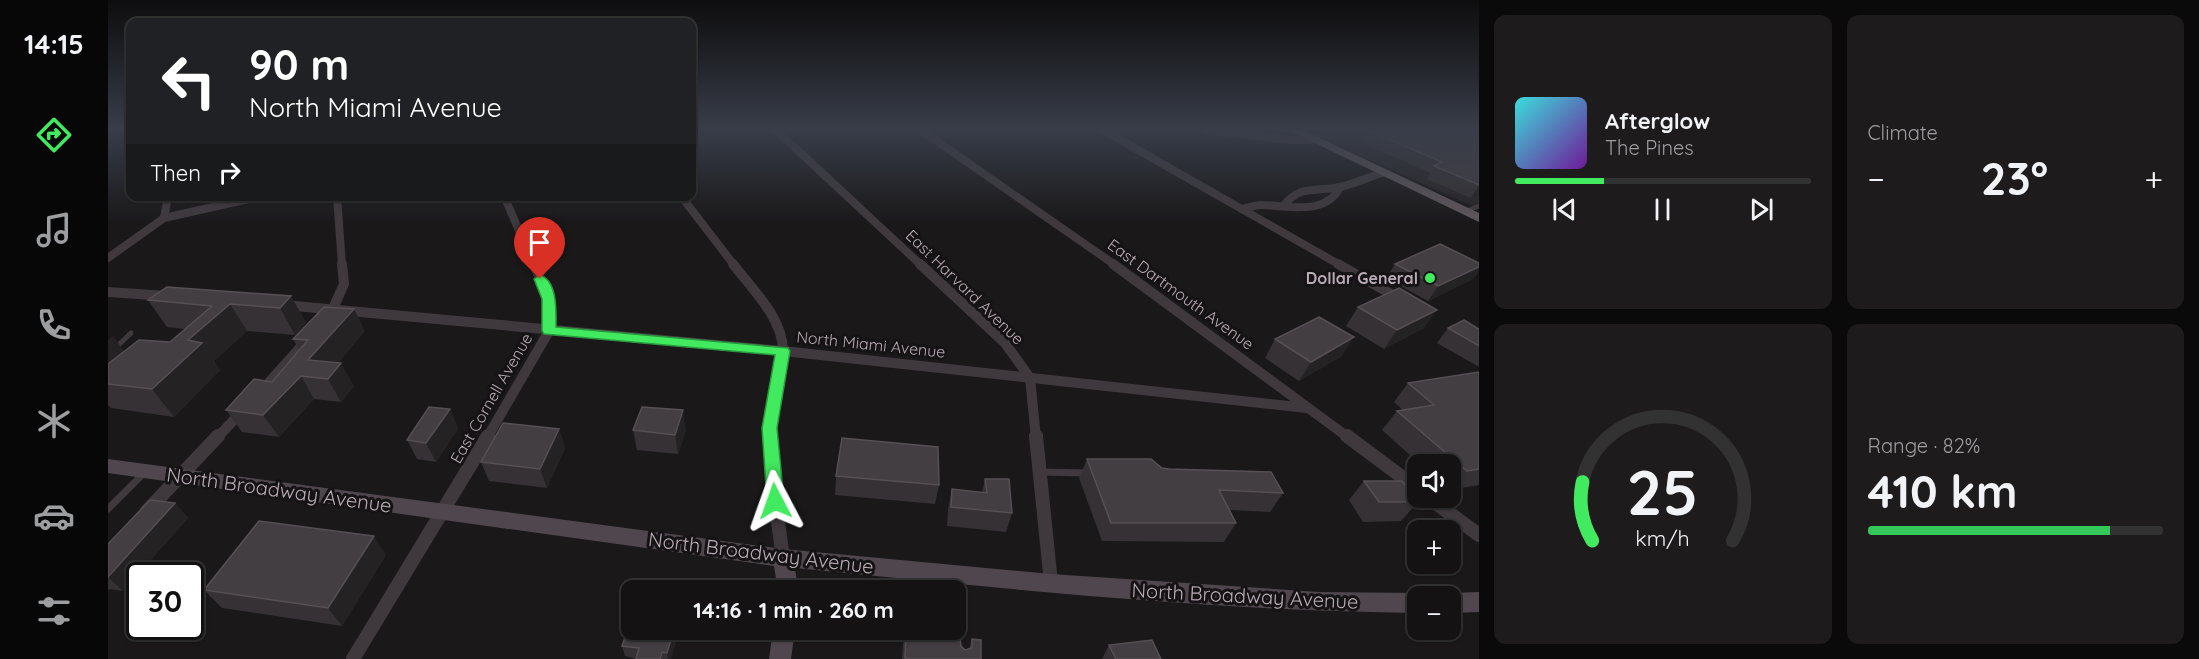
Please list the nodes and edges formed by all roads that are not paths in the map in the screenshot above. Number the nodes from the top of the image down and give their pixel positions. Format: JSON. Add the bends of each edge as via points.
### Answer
{"nodes":[{"id":1,"x":809,"y":161,"type":"edge"},
{"id":2,"x":965,"y":161,"type":"edge"},
{"id":3,"x":1156,"y":161,"type":"edge"},
{"id":4,"x":1356,"y":161,"type":"edge"},
{"id":5,"x":1382,"y":173,"type":"junction"},
{"id":6,"x":1340,"y":187,"type":"junction"},
{"id":7,"x":167,"y":201,"type":"edge"},
{"id":8,"x":240,"y":201,"type":"edge"},
{"id":9,"x":337,"y":201,"type":"edge"},
{"id":10,"x":506,"y":201,"type":"edge"},
{"id":11,"x":685,"y":201,"type":"edge"},
{"id":12,"x":1283,"y":206,"type":"junction"},
{"id":13,"x":1479,"y":206,"type":"edge"},
{"id":14,"x":1242,"y":209,"type":"junction"},
{"id":15,"x":1465,"y":211,"type":"junction"},
{"id":16,"x":164,"y":218,"type":"junction"},
{"id":17,"x":1479,"y":218,"type":"edge"},
{"id":18,"x":108,"y":258,"type":"edge"},
{"id":19,"x":108,"y":292,"type":"edge"},
{"id":20,"x":180,"y":297,"type":"edge"},
{"id":21,"x":1404,"y":302,"type":"edge"},
{"id":22,"x":275,"y":305,"type":"edge"},
{"id":23,"x":335,"y":309,"type":"junction"},
{"id":24,"x":549,"y":331,"type":"junction"},
{"id":25,"x":131,"y":333,"type":"dead end"},
{"id":26,"x":783,"y":351,"type":"junction"},
{"id":27,"x":108,"y":355,"type":"edge"},
{"id":28,"x":1030,"y":378,"type":"junction"},
{"id":29,"x":1307,"y":408,"type":"junction"},
{"id":30,"x":108,"y":466,"type":"edge"},
{"id":31,"x":146,"y":471,"type":"junction"},
{"id":32,"x":1039,"y":472,"type":"junction"},
{"id":33,"x":1097,"y":473,"type":"edge"},
{"id":34,"x":180,"y":476,"type":"junction"},
{"id":35,"x":1407,"y":481,"type":"edge"},
{"id":36,"x":111,"y":503,"type":"edge"},
{"id":37,"x":1443,"y":508,"type":"edge"},
{"id":38,"x":108,"y":509,"type":"edge"},
{"id":39,"x":444,"y":512,"type":"junction"},
{"id":40,"x":137,"y":522,"type":"edge"},
{"id":41,"x":1479,"y":535,"type":"edge"},
{"id":42,"x":783,"y":558,"type":"junction"},
{"id":43,"x":786,"y":580,"type":"edge"},
{"id":44,"x":1051,"y":583,"type":"junction"},
{"id":45,"x":1479,"y":602,"type":"edge"},
{"id":46,"x":1407,"y":603,"type":"edge"},
{"id":47,"x":1461,"y":603,"type":"edge"},
{"id":48,"x":783,"y":640,"type":"edge"},
{"id":49,"x":960,"y":640,"type":"edge"},
{"id":50,"x":962,"y":652,"type":"edge"},
{"id":51,"x":353,"y":659,"type":"edge"},
{"id":52,"x":780,"y":659,"type":"edge"}],
"edges":[{"from":1,"to":28,"type":"street","name":"East Harvard Avenue","via":[[1005,343]]},
{"from":2,"to":29,"type":"street","name":"East Dartmouth Avenue","via":[[1131,276]]},
{"from":3,"to":14,"type":"street"},
{"from":4,"to":5,"type":"main road"},
{"from":5,"to":6,"type":"street"},
{"from":5,"to":15,"type":"main road"},
{"from":6,"to":12,"type":"street","via":[[1310,188],[1290,197]]},
{"from":6,"to":12,"type":"street","via":[[1335,197],[1321,205],[1308,209]]},
{"from":7,"to":16,"type":"street"},
{"from":8,"to":16,"type":"street"},
{"from":9,"to":23,"type":"street","via":[[344,284]]},
{"from":10,"to":24,"type":"street","name":"East Cornell Avenue","via":[[549,299]]},
{"from":11,"to":26,"type":"street","via":[[777,324]]},
{"from":12,"to":14,"type":"street"},
{"from":13,"to":15,"type":"lane"},
{"from":14,"to":21,"type":"street"},
{"from":15,"to":17,"type":"main road"},
{"from":16,"to":18,"type":"street"},
{"from":19,"to":20,"type":"street"},
{"from":22,"to":23,"type":"street","name":"North Miami Avenue"},
{"from":23,"to":24,"type":"street","name":"North Miami Avenue"},
{"from":23,"to":34,"type":"street"},
{"from":24,"to":26,"type":"street","name":"North Miami Avenue"},
{"from":24,"to":39,"type":"street","name":"East Cornell Avenue"},
{"from":25,"to":27,"type":"lane"},
{"from":26,"to":28,"type":"street","name":"North Miami Avenue"},
{"from":26,"to":42,"type":"street","via":[[770,428]]},
{"from":28,"to":29,"type":"street","name":"North Miami Avenue"},
{"from":28,"to":32,"type":"street"},
{"from":29,"to":35,"type":"street","name":"East Dartmouth Avenue"},
{"from":30,"to":31,"type":"main road","name":"North Broadway Avenue"},
{"from":31,"to":34,"type":"main road","name":"North Broadway Avenue"},
{"from":31,"to":36,"type":"lane"},
{"from":32,"to":33,"type":"lane"},
{"from":32,"to":44,"type":"street"},
{"from":34,"to":39,"type":"main road","name":"North Broadway Avenue"},
{"from":34,"to":40,"type":"street"},
{"from":36,"to":38,"type":"lane"},
{"from":37,"to":41,"type":"street"},
{"from":39,"to":42,"type":"main road","name":"North Broadway Avenue"},
{"from":39,"to":51,"type":"street","name":"East Cornell Avenue"},
{"from":42,"to":43,"type":"main road"},
{"from":42,"to":44,"type":"main road","name":"North Broadway Avenue"},
{"from":44,"to":46,"type":"main road","name":"North Broadway Avenue","via":[[1319,602]]},
{"from":45,"to":47,"type":"main road"},
{"from":48,"to":52,"type":"main road"},
{"from":49,"to":50,"type":"lane"}]}
